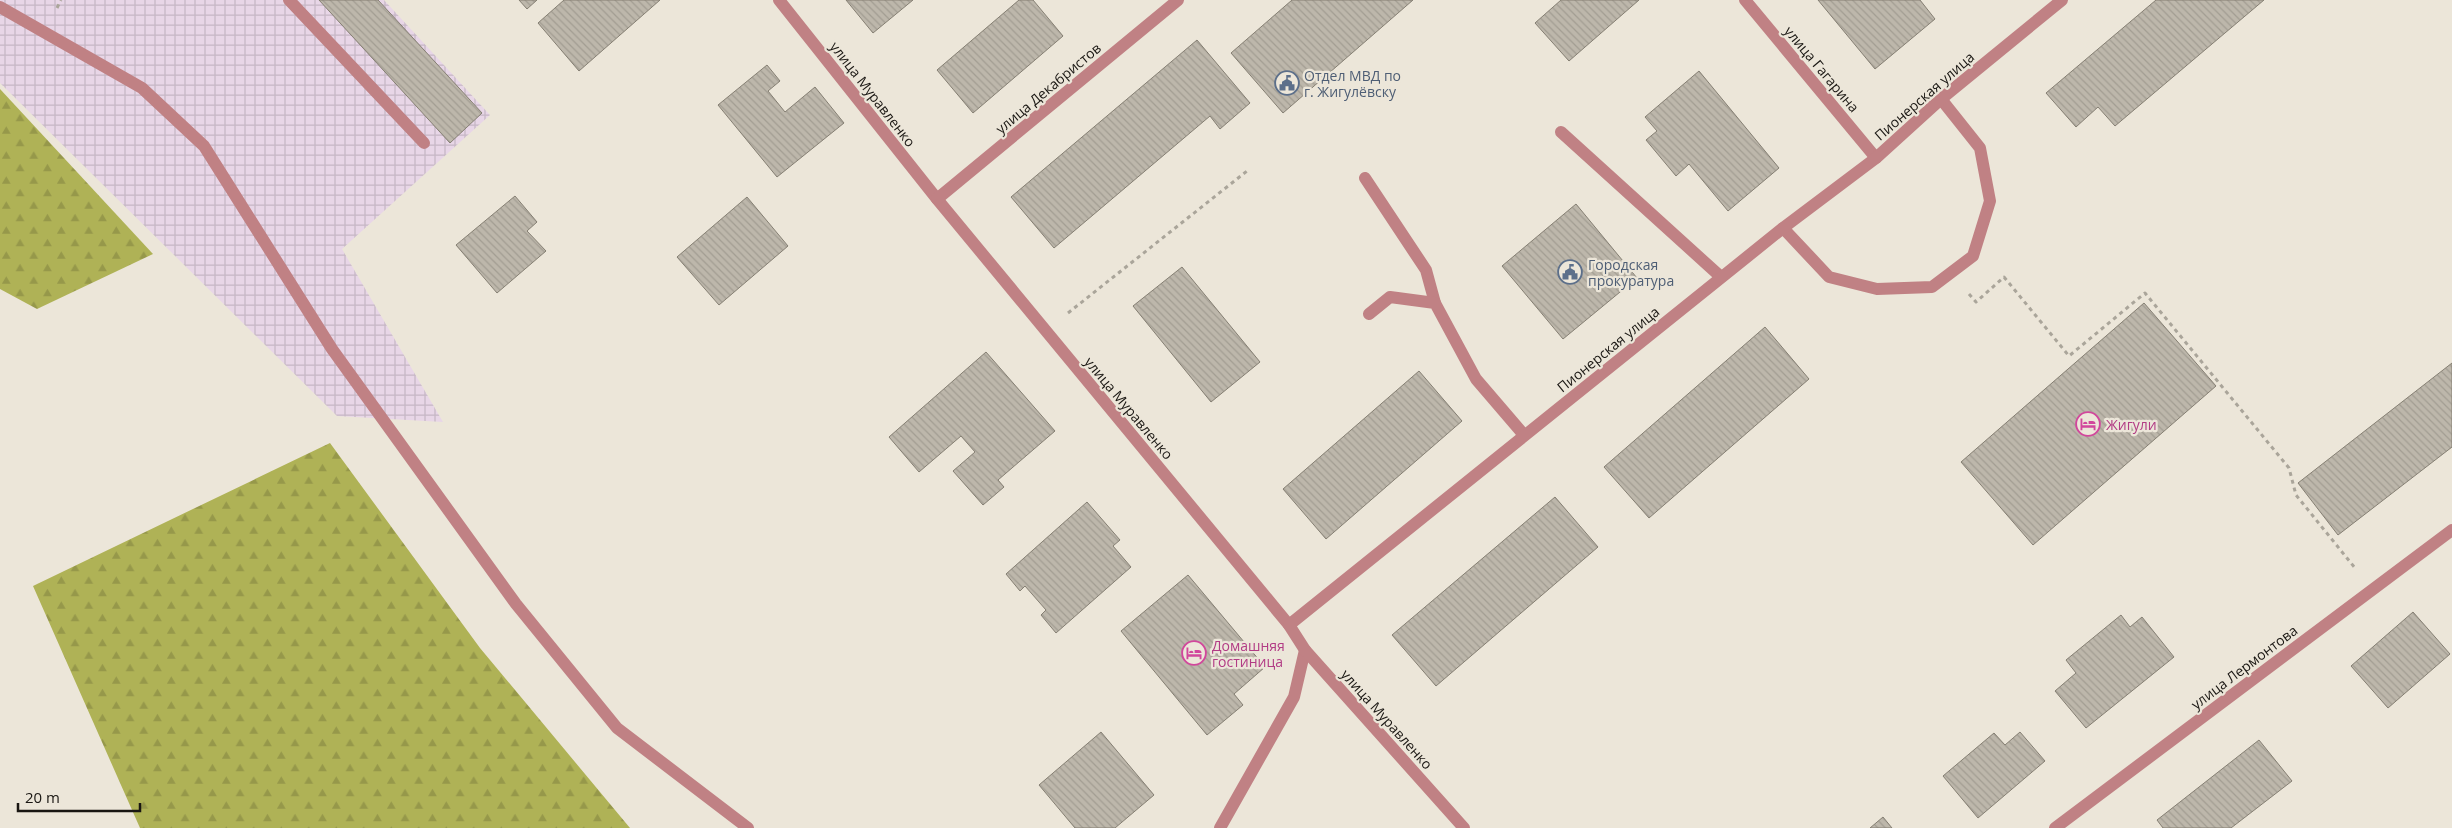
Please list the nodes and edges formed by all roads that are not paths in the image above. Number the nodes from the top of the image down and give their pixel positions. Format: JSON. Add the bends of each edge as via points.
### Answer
{"nodes":[{"id":1,"x":289,"y":0,"type":"edge"},
{"id":2,"x":779,"y":0,"type":"edge"},
{"id":3,"x":1178,"y":0,"type":"edge"},
{"id":4,"x":1745,"y":0,"type":"edge"},
{"id":5,"x":2062,"y":0,"type":"edge"},
{"id":6,"x":0,"y":7,"type":"edge"},
{"id":7,"x":1941,"y":99,"type":"junction"},
{"id":8,"x":1561,"y":132,"type":"dead end"},
{"id":9,"x":424,"y":143,"type":"dead end"},
{"id":10,"x":1876,"y":158,"type":"junction"},
{"id":11,"x":1365,"y":178,"type":"dead end"},
{"id":12,"x":938,"y":199,"type":"junction"},
{"id":13,"x":1782,"y":228,"type":"junction"},
{"id":14,"x":1721,"y":277,"type":"junction"},
{"id":15,"x":1435,"y":303,"type":"junction"},
{"id":16,"x":1369,"y":314,"type":"dead end"},
{"id":17,"x":1524,"y":435,"type":"junction"},
{"id":18,"x":2452,"y":530,"type":"edge"},
{"id":19,"x":1289,"y":625,"type":"junction"},
{"id":20,"x":1305,"y":650,"type":"junction"},
{"id":21,"x":748,"y":828,"type":"edge"},
{"id":22,"x":1220,"y":828,"type":"edge"},
{"id":23,"x":1464,"y":828,"type":"edge"},
{"id":24,"x":2055,"y":828,"type":"edge"}],
"edges":[{"from":1,"to":9,"type":"street"},
{"from":2,"to":12,"type":"street","name":"улица Муравленко"},
{"from":3,"to":12,"type":"street","name":"улица Декабристов"},
{"from":4,"to":10,"type":"street","name":"улица Гагарина"},
{"from":5,"to":7,"type":"street","name":"Пионерская улица"},
{"from":6,"to":21,"type":"street","via":[[142,88],[204,146],[332,349],[516,604],[617,728]]},
{"from":7,"to":10,"type":"street","name":"Пионерская улица"},
{"from":7,"to":13,"type":"street","via":[[1980,148],[1990,201],[1973,256],[1932,287],[1877,288],[1829,277]]},
{"from":8,"to":14,"type":"street"},
{"from":10,"to":13,"type":"street","name":"Пионерская улица"},
{"from":11,"to":15,"type":"street","via":[[1426,270]]},
{"from":12,"to":19,"type":"street","name":"улица Муравленко"},
{"from":13,"to":14,"type":"street","name":"Пионерская улица"},
{"from":14,"to":17,"type":"street","name":"Пионерская улица"},
{"from":15,"to":16,"type":"street","via":[[1390,297]]},
{"from":15,"to":17,"type":"street","via":[[1476,379]]},
{"from":17,"to":19,"type":"street","name":"Пионерская улица"},
{"from":18,"to":24,"type":"street","name":"улица Лермонтова"},
{"from":19,"to":20,"type":"street","name":"улица Муравленко"},
{"from":20,"to":22,"type":"street","via":[[1294,697]]},
{"from":20,"to":23,"type":"street","name":"улица Муравленко"}]}
